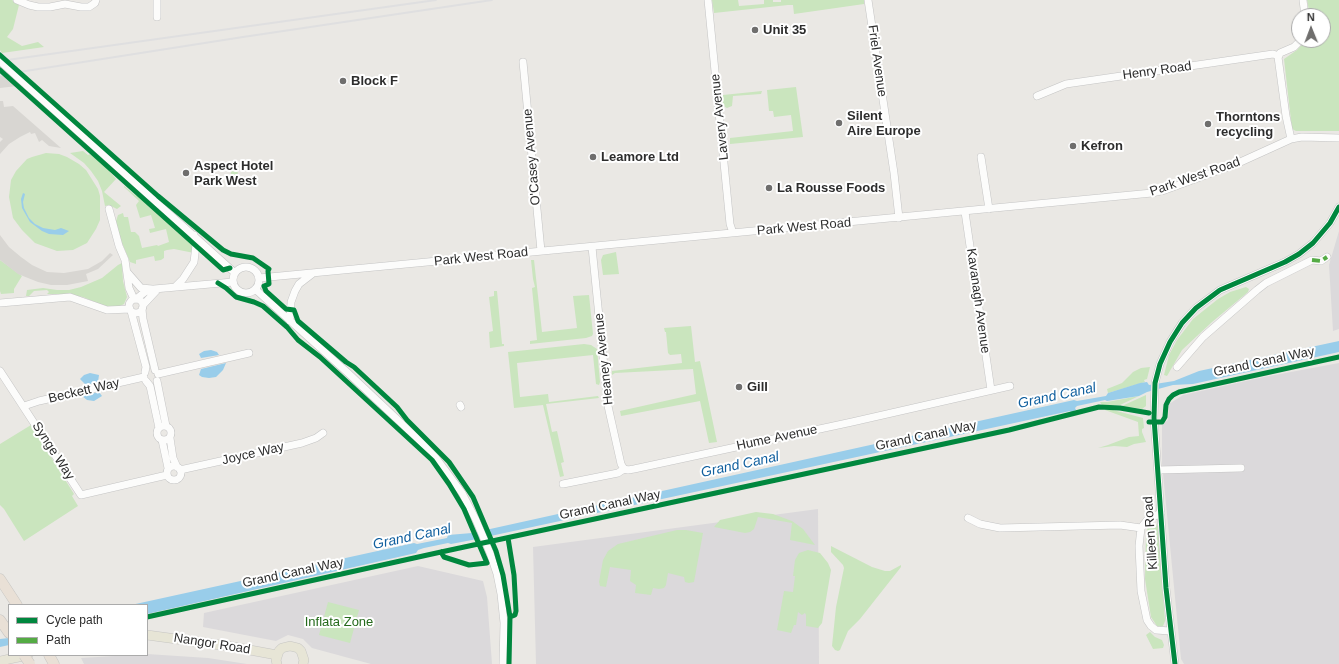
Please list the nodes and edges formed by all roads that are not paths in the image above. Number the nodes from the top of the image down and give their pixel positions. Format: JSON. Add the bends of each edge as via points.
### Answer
{"nodes":[{"id":1,"x":17,"y":0,"type":"edge"},
{"id":2,"x":96,"y":0,"type":"edge"},
{"id":3,"x":157,"y":0,"type":"edge"},
{"id":4,"x":708,"y":0,"type":"edge"},
{"id":5,"x":868,"y":0,"type":"edge"},
{"id":6,"x":66,"y":2,"type":"edge"},
{"id":7,"x":157,"y":17,"type":"dead end"},
{"id":8,"x":1292,"y":48,"type":"edge"},
{"id":9,"x":1279,"y":56,"type":"junction"},
{"id":10,"x":0,"y":62,"type":"edge"},
{"id":11,"x":523,"y":62,"type":"dead end"},
{"id":12,"x":1037,"y":96,"type":"dead end"},
{"id":13,"x":1338,"y":138,"type":"edge"},
{"id":14,"x":1291,"y":139,"type":"junction"},
{"id":15,"x":981,"y":157,"type":"dead end"},
{"id":16,"x":1339,"y":207,"type":"edge"},
{"id":17,"x":109,"y":209,"type":"dead end"},
{"id":18,"x":989,"y":209,"type":"junction"},
{"id":19,"x":965,"y":212,"type":"junction"},
{"id":20,"x":899,"y":218,"type":"junction"},
{"id":21,"x":733,"y":233,"type":"junction"},
{"id":22,"x":194,"y":235,"type":"junction"},
{"id":23,"x":592,"y":246,"type":"junction"},
{"id":24,"x":541,"y":251,"type":"junction"},
{"id":25,"x":1327,"y":257,"type":"dead end"},
{"id":26,"x":127,"y":272,"type":"junction"},
{"id":27,"x":235,"y":273,"type":"junction"},
{"id":28,"x":314,"y":273,"type":"junction"},
{"id":29,"x":259,"y":278,"type":"junction"},
{"id":30,"x":1248,"y":278,"type":"junction"},
{"id":31,"x":233,"y":282,"type":"junction"},
{"id":32,"x":175,"y":288,"type":"junction"},
{"id":33,"x":255,"y":289,"type":"junction"},
{"id":34,"x":156,"y":290,"type":"junction"},
{"id":35,"x":1256,"y":290,"type":"junction"},
{"id":36,"x":135,"y":299,"type":"junction"},
{"id":37,"x":0,"y":302,"type":"edge"},
{"id":38,"x":143,"y":307,"type":"junction"},
{"id":39,"x":130,"y":310,"type":"junction"},
{"id":40,"x":290,"y":321,"type":"junction"},
{"id":41,"x":249,"y":353,"type":"dead end"},
{"id":42,"x":1177,"y":367,"type":"dead end"},
{"id":43,"x":0,"y":371,"type":"edge"},
{"id":44,"x":156,"y":375,"type":"junction"},
{"id":45,"x":145,"y":377,"type":"junction"},
{"id":46,"x":1010,"y":386,"type":"dead end"},
{"id":47,"x":991,"y":390,"type":"junction"},
{"id":48,"x":24,"y":406,"type":"junction"},
{"id":49,"x":163,"y":427,"type":"junction"},
{"id":50,"x":323,"y":433,"type":"dead end"},
{"id":51,"x":170,"y":438,"type":"junction"},
{"id":52,"x":162,"y":440,"type":"junction"},
{"id":53,"x":179,"y":468,"type":"junction"},
{"id":54,"x":1241,"y":468,"type":"dead end"},
{"id":55,"x":624,"y":469,"type":"junction"},
{"id":56,"x":1158,"y":470,"type":"junction"},
{"id":57,"x":168,"y":471,"type":"junction"},
{"id":58,"x":564,"y":484,"type":"dead end"},
{"id":59,"x":1161,"y":513,"type":"junction"},
{"id":60,"x":968,"y":518,"type":"dead end"},
{"id":61,"x":1141,"y":528,"type":"junction"},
{"id":62,"x":0,"y":579,"type":"edge"},
{"id":63,"x":16,"y":604,"type":"edge"},
{"id":64,"x":1,"y":621,"type":"edge"},
{"id":65,"x":1170,"y":631,"type":"junction"},
{"id":66,"x":8,"y":632,"type":"edge"},
{"id":67,"x":148,"y":635,"type":"edge"},
{"id":68,"x":23,"y":656,"type":"edge"},
{"id":69,"x":277,"y":660,"type":"edge"},
{"id":70,"x":0,"y":661,"type":"edge"},
{"id":71,"x":303,"y":664,"type":"edge"},
{"id":72,"x":503,"y":664,"type":"edge"},
{"id":73,"x":1174,"y":664,"type":"edge"}],
"edges":[{"from":1,"to":6,"type":"street","via":[[29,5],[50,7]]},
{"from":2,"to":6,"type":"street","via":[[90,7]]},
{"from":3,"to":7,"type":"street"},
{"from":4,"to":21,"type":"street","name":"Lavery Avenue","via":[[730,224]]},
{"from":5,"to":20,"type":"street","name":"Friel Avenue"},
{"from":8,"to":9,"type":"street"},
{"from":9,"to":12,"type":"street","name":"Henry Road","via":[[1273,54],[1066,84]]},
{"from":9,"to":14,"type":"street"},
{"from":10,"to":22,"type":"street","bridge":true},
{"from":11,"to":24,"type":"street","name":"O'Casey Avenue"},
{"from":13,"to":14,"type":"street","name":"Park West Road"},
{"from":14,"to":18,"type":"street","name":"Park West Road","via":[[1236,164],[1159,192]]},
{"from":15,"to":18,"type":"street"},
{"from":16,"to":30,"type":"street","via":[[1313,244],[1285,262]]},
{"from":17,"to":26,"type":"street"},
{"from":18,"to":19,"type":"street","name":"Park West Road"},
{"from":19,"to":20,"type":"street","name":"Park West Road"},
{"from":19,"to":47,"type":"street","name":"Kavanagh Avenue"},
{"from":20,"to":21,"type":"street","name":"Park West Road"},
{"from":21,"to":23,"type":"street","name":"Park West Road"},
{"from":22,"to":27,"type":"street"},
{"from":22,"to":32,"type":"street","via":[[194,262]]},
{"from":23,"to":24,"type":"street","name":"Park West Road"},
{"from":23,"to":55,"type":"street","name":"Heaney Avenue","via":[[608,406]]},
{"from":24,"to":28,"type":"street","name":"Park West Road"},
{"from":25,"to":35,"type":"street","via":[[1321,261],[1312,260]]},
{"from":26,"to":34,"type":"street","via":[[141,288]]},
{"from":26,"to":36,"type":"street","via":[[129,288]]},
{"from":27,"to":29,"type":"street","via":[[246,267],[255,271]]},
{"from":27,"to":31,"type":"street"},
{"from":28,"to":29,"type":"street","name":"Park West Road"},
{"from":28,"to":40,"type":"street","via":[[299,284],[295,291],[291,302]]},
{"from":29,"to":33,"type":"street"},
{"from":30,"to":35,"type":"street"},
{"from":30,"to":56,"type":"street","name":"Killeen Road","via":[[1220,290],[1196,308],[1182,324],[1164,354],[1155,383],[1154,400]]},
{"from":31,"to":32,"type":"street"},
{"from":31,"to":33,"type":"street","via":[[236,289],[244,293]]},
{"from":32,"to":34,"type":"street"},
{"from":33,"to":40,"type":"street"},
{"from":34,"to":36,"type":"street","via":[[145,292]]},
{"from":34,"to":38,"type":"street"},
{"from":35,"to":42,"type":"street","via":[[1203,337]]},
{"from":36,"to":38,"type":"street","via":[[140,300]]},
{"from":36,"to":39,"type":"street","via":[[130,303]]},
{"from":37,"to":39,"type":"street","via":[[70,297],[107,310]]},
{"from":38,"to":39,"type":"street","via":[[137,313]]},
{"from":38,"to":44,"type":"street","via":[[143,319]]},
{"from":39,"to":45,"type":"street","via":[[146,367]]},
{"from":40,"to":72,"type":"street","via":[[436,458],[462,493],[476,520],[497,574],[504,623]]},
{"from":41,"to":44,"type":"street"},
{"from":43,"to":48,"type":"street","name":"Synge Way"},
{"from":44,"to":45,"type":"street","via":[[148,370]]},
{"from":44,"to":45,"type":"street","via":[[152,383]]},
{"from":44,"to":49,"type":"street"},
{"from":45,"to":48,"type":"street","name":"Beckett Way"},
{"from":45,"to":49,"type":"street"},
{"from":46,"to":47,"type":"street","name":"Hume Avenue"},
{"from":47,"to":55,"type":"street","name":"Hume Avenue","via":[[634,469]]},
{"from":48,"to":57,"type":"street","name":"Synge Way","via":[[81,495]]},
{"from":49,"to":51,"type":"street","via":[[171,431]]},
{"from":49,"to":52,"type":"street","via":[[157,435]]},
{"from":50,"to":53,"type":"street","name":"Joyce Way","via":[[306,442]]},
{"from":51,"to":52,"type":"street"},
{"from":51,"to":53,"type":"street","via":[[173,458]]},
{"from":52,"to":57,"type":"street"},
{"from":53,"to":57,"type":"street","via":[[173,466]]},
{"from":53,"to":57,"type":"street","via":[[181,475],[176,480],[169,479]]},
{"from":54,"to":56,"type":"street"},
{"from":55,"to":58,"type":"street","name":"Hume Avenue","via":[[618,473]]},
{"from":56,"to":59,"type":"street","name":"Killeen Road"},
{"from":59,"to":61,"type":"street","name":"Killeen Road","via":[[1148,518]]},
{"from":59,"to":65,"type":"street","name":"Killeen Road"},
{"from":60,"to":61,"type":"street","via":[[980,524],[1000,528],[1120,525]]},
{"from":61,"to":65,"type":"street","name":"Killeen Road","via":[[1141,591],[1147,620],[1156,630]]},
{"from":62,"to":63,"type":"highway"},
{"from":64,"to":66,"type":"highway"},
{"from":65,"to":73,"type":"street","name":"Killeen Road"},
{"from":67,"to":69,"type":"main road","name":"Nangor Road","via":[[228,646]]},
{"from":68,"to":70,"type":"main road"},
{"from":69,"to":71,"type":"main road","name":"Nangor Road","via":[[282,648],[294,646],[303,655]]}]}
